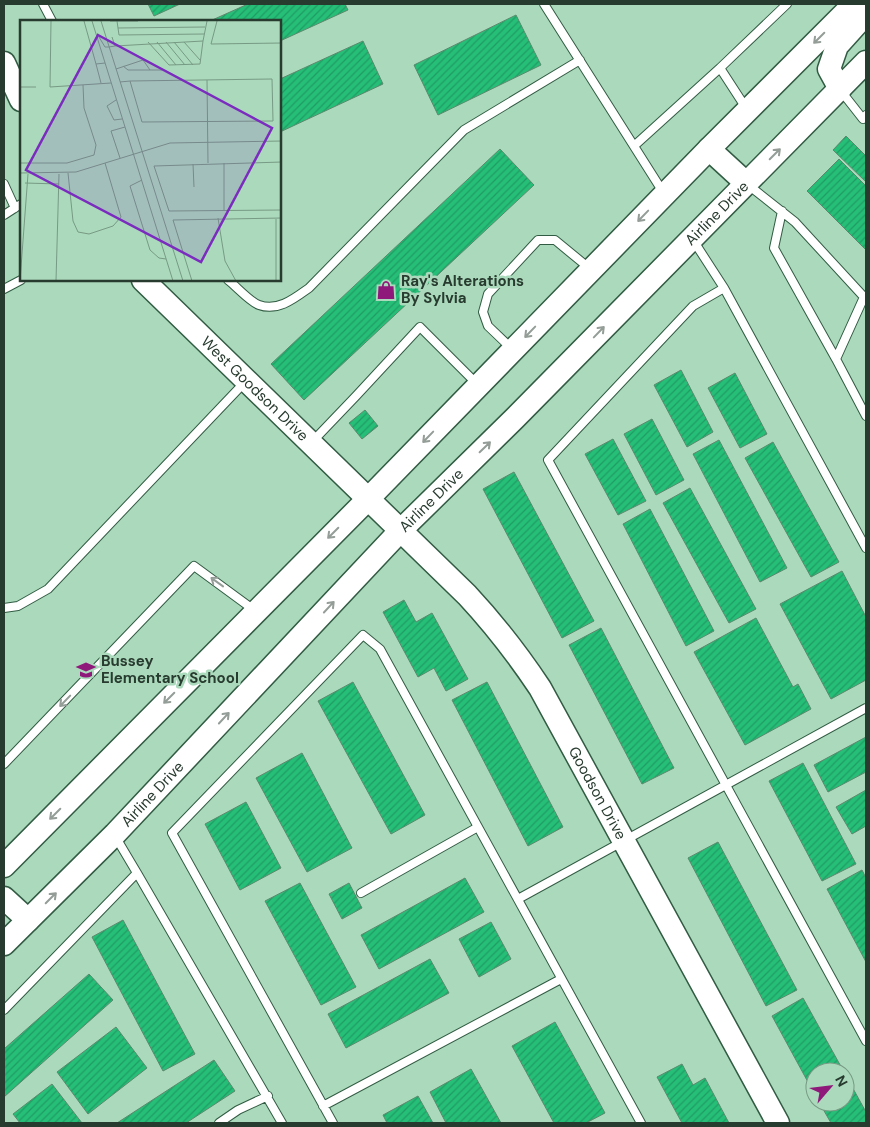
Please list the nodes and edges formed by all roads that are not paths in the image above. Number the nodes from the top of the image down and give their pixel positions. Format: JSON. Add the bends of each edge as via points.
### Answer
{"nodes":[{"id":1,"x":43,"y":4,"type":"edge"},
{"id":2,"x":544,"y":4,"type":"edge"},
{"id":3,"x":787,"y":4,"type":"edge"},
{"id":4,"x":854,"y":4,"type":"edge"},
{"id":5,"x":864,"y":4,"type":"edge"},
{"id":6,"x":51,"y":20,"type":"edge"},
{"id":7,"x":580,"y":60,"type":"junction"},
{"id":8,"x":866,"y":62,"type":"edge"},
{"id":9,"x":4,"y":63,"type":"edge"},
{"id":10,"x":720,"y":68,"type":"junction"},
{"id":11,"x":840,"y":89,"type":"junction"},
{"id":12,"x":20,"y":98,"type":"edge"},
{"id":13,"x":748,"y":110,"type":"junction"},
{"id":14,"x":865,"y":120,"type":"edge"},
{"id":15,"x":634,"y":146,"type":"junction"},
{"id":16,"x":709,"y":149,"type":"junction"},
{"id":17,"x":746,"y":183,"type":"junction"},
{"id":18,"x":4,"y":184,"type":"edge"},
{"id":19,"x":664,"y":195,"type":"junction"},
{"id":20,"x":18,"y":206,"type":"edge"},
{"id":21,"x":782,"y":211,"type":"junction"},
{"id":22,"x":4,"y":214,"type":"edge"},
{"id":23,"x":692,"y":237,"type":"junction"},
{"id":24,"x":591,"y":270,"type":"junction"},
{"id":25,"x":20,"y":281,"type":"edge"},
{"id":26,"x":144,"y":281,"type":"edge"},
{"id":27,"x":229,"y":281,"type":"edge"},
{"id":28,"x":724,"y":288,"type":"junction"},
{"id":29,"x":4,"y":289,"type":"edge"},
{"id":30,"x":513,"y":350,"type":"junction"},
{"id":31,"x":836,"y":359,"type":"junction"},
{"id":32,"x":246,"y":381,"type":"junction"},
{"id":33,"x":478,"y":385,"type":"junction"},
{"id":34,"x":866,"y":416,"type":"edge"},
{"id":35,"x":310,"y":443,"type":"junction"},
{"id":36,"x":368,"y":499,"type":"junction"},
{"id":37,"x":400,"y":531,"type":"junction"},
{"id":38,"x":866,"y":548,"type":"edge"},
{"id":39,"x":4,"y":608,"type":"edge"},
{"id":40,"x":256,"y":611,"type":"junction"},
{"id":41,"x":866,"y":708,"type":"edge"},
{"id":42,"x":4,"y":764,"type":"edge"},
{"id":43,"x":726,"y":785,"type":"junction"},
{"id":44,"x":478,"y":827,"type":"junction"},
{"id":45,"x":114,"y":834,"type":"junction"},
{"id":46,"x":624,"y":841,"type":"junction"},
{"id":47,"x":4,"y":866,"type":"edge"},
{"id":48,"x":137,"y":873,"type":"junction"},
{"id":49,"x":361,"y":893,"type":"dead end"},
{"id":50,"x":4,"y":898,"type":"edge"},
{"id":51,"x":518,"y":900,"type":"junction"},
{"id":52,"x":28,"y":920,"type":"junction"},
{"id":53,"x":4,"y":944,"type":"edge"},
{"id":54,"x":561,"y":979,"type":"junction"},
{"id":55,"x":4,"y":1010,"type":"edge"},
{"id":56,"x":866,"y":1041,"type":"edge"},
{"id":57,"x":268,"y":1096,"type":"junction"},
{"id":58,"x":323,"y":1106,"type":"junction"},
{"id":59,"x":220,"y":1123,"type":"edge"},
{"id":60,"x":282,"y":1123,"type":"edge"},
{"id":61,"x":333,"y":1123,"type":"edge"},
{"id":62,"x":640,"y":1123,"type":"edge"},
{"id":63,"x":778,"y":1123,"type":"edge"}],
"edges":[{"from":1,"to":6,"type":"lane"},
{"from":2,"to":7,"type":"lane"},
{"from":3,"to":10,"type":"lane"},
{"from":4,"to":13,"type":"main road","one_way":true},
{"from":5,"to":11,"type":"main road","via":[[863,18],[837,46],[829,69]]},
{"from":7,"to":15,"type":"lane"},
{"from":7,"to":27,"type":"lane","via":[[464,130],[310,288],[288,303],[272,307],[258,305]]},
{"from":8,"to":11,"type":"main road","name":"Airline Drive"},
{"from":9,"to":12,"type":"main road"},
{"from":10,"to":13,"type":"lane"},
{"from":10,"to":15,"type":"lane"},
{"from":11,"to":14,"type":"lane"},
{"from":17,"to":11,"type":"main road","name":"Airline Drive","one_way":true},
{"from":13,"to":16,"type":"main road"},
{"from":15,"to":19,"type":"lane"},
{"from":16,"to":17,"type":"main road"},
{"from":16,"to":19,"type":"main road"},
{"from":17,"to":21,"type":"lane"},
{"from":17,"to":23,"type":"main road","name":"Airline Drive"},
{"from":18,"to":20,"type":"lane"},
{"from":19,"to":24,"type":"main road","one_way":true},
{"from":20,"to":22,"type":"lane"},
{"from":21,"to":31,"type":"lane","via":[[774,248]]},
{"from":21,"to":31,"type":"lane","via":[[864,297]]},
{"from":23,"to":28,"type":"lane"},
{"from":37,"to":23,"type":"main road","name":"Airline Drive","one_way":true},
{"from":24,"to":30,"type":"main road","one_way":true},
{"from":24,"to":30,"type":"lane","via":[[555,240],[538,240],[488,294],[483,312],[488,326]]},
{"from":25,"to":29,"type":"lane"},
{"from":26,"to":32,"type":"main road","name":"West Goodson Drive"},
{"from":28,"to":38,"type":"lane"},
{"from":28,"to":43,"type":"lane","via":[[693,306],[548,460]]},
{"from":30,"to":33,"type":"main road"},
{"from":31,"to":34,"type":"lane"},
{"from":32,"to":35,"type":"main road","name":"West Goodson Drive"},
{"from":32,"to":39,"type":"lane","via":[[48,589],[18,606]]},
{"from":33,"to":35,"type":"lane","via":[[420,327]]},
{"from":33,"to":36,"type":"main road","one_way":true},
{"from":35,"to":36,"type":"main road","name":"West Goodson Drive"},
{"from":36,"to":37,"type":"main road","name":"Goodson Drive"},
{"from":36,"to":40,"type":"main road","one_way":true},
{"from":45,"to":37,"type":"main road","name":"Airline Drive","one_way":true},
{"from":37,"to":46,"type":"main road","name":"Goodson Drive","via":[[467,594],[518,654]]},
{"from":40,"to":42,"type":"lane","one_way":true,"via":[[194,566]]},
{"from":40,"to":47,"type":"main road","one_way":true},
{"from":41,"to":43,"type":"lane"},
{"from":43,"to":46,"type":"lane"},
{"from":43,"to":56,"type":"lane"},
{"from":44,"to":49,"type":"lane"},
{"from":44,"to":51,"type":"lane"},
{"from":44,"to":58,"type":"lane","via":[[380,649],[363,635],[172,833]]},
{"from":45,"to":48,"type":"lane"},
{"from":52,"to":45,"type":"main road","name":"Airline Drive","one_way":true},
{"from":46,"to":51,"type":"lane"},
{"from":46,"to":63,"type":"main road","name":"Goodson Drive"},
{"from":48,"to":55,"type":"lane"},
{"from":48,"to":57,"type":"lane"},
{"from":50,"to":52,"type":"main road"},
{"from":51,"to":54,"type":"lane"},
{"from":52,"to":53,"type":"main road","name":"Airline Drive"},
{"from":54,"to":58,"type":"lane"},
{"from":54,"to":62,"type":"lane"},
{"from":57,"to":59,"type":"lane","via":[[238,1110]]},
{"from":57,"to":60,"type":"lane"},
{"from":58,"to":61,"type":"lane"}]}
